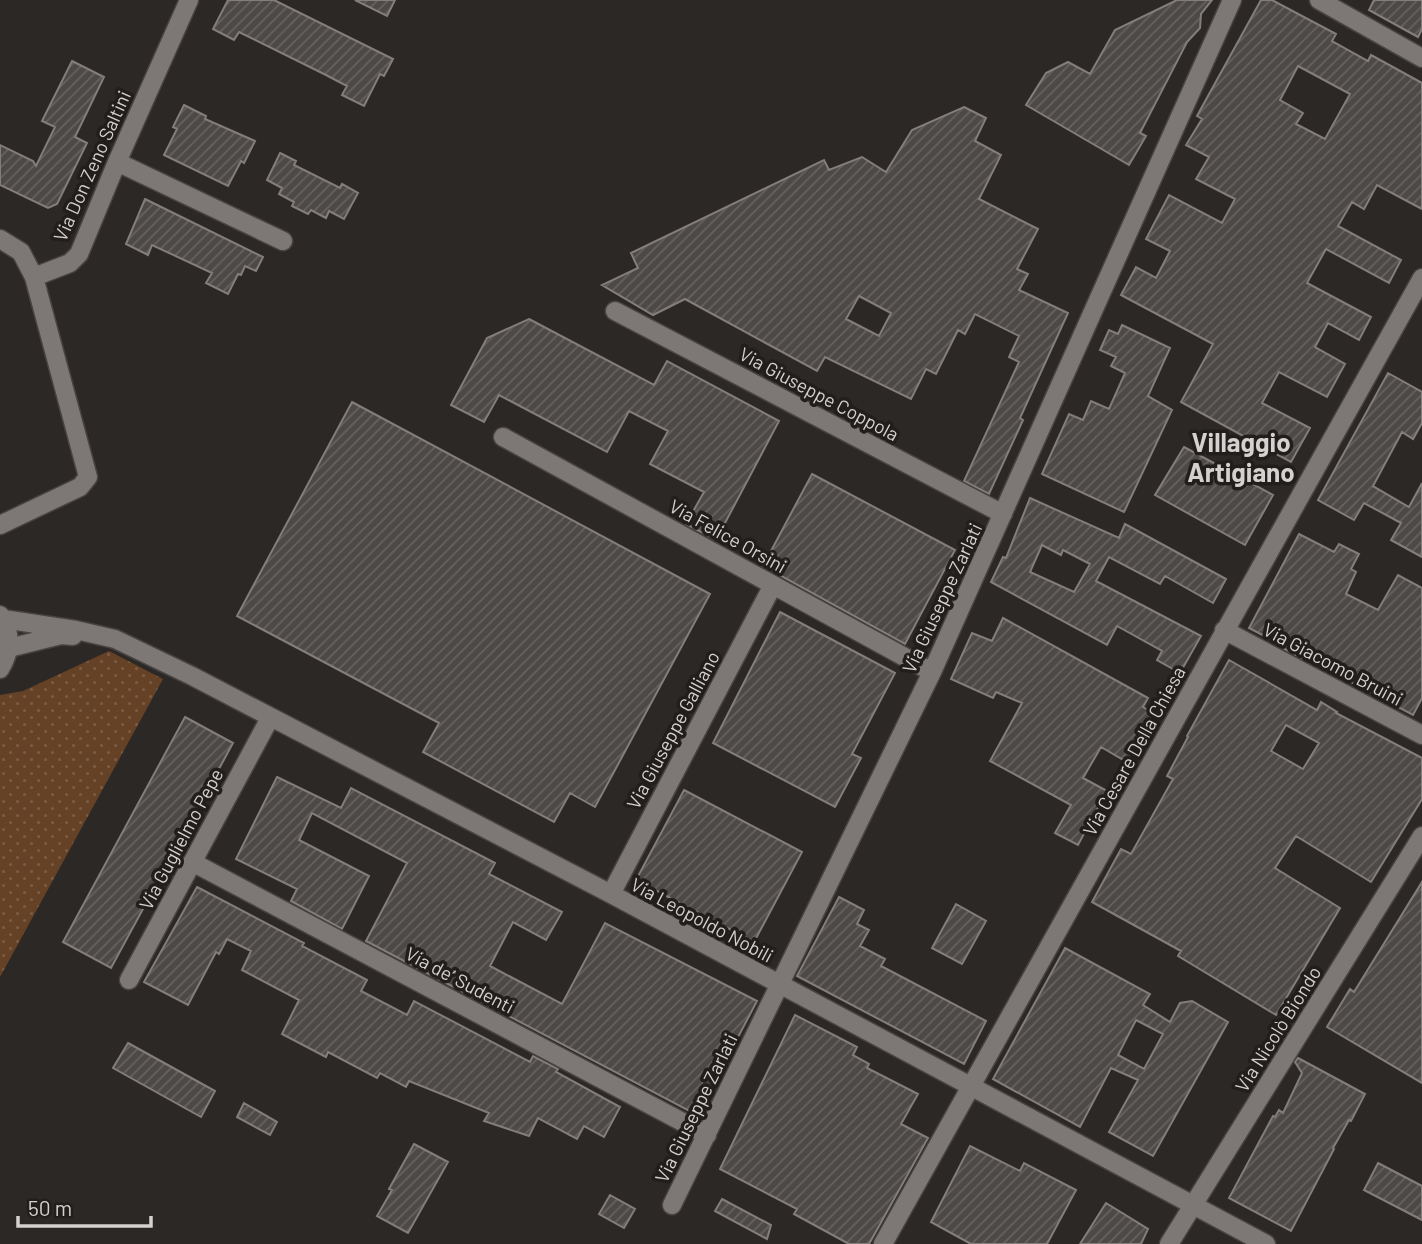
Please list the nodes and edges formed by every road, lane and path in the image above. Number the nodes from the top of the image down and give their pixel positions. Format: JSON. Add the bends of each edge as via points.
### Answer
{"nodes":[{"id":1,"x":189,"y":0,"type":"edge"},
{"id":2,"x":1232,"y":0,"type":"edge"},
{"id":3,"x":1319,"y":0,"type":"edge"},
{"id":4,"x":1422,"y":58,"type":"edge"},
{"id":5,"x":117,"y":162,"type":"junction"},
{"id":6,"x":0,"y":239,"type":"edge"},
{"id":7,"x":283,"y":241,"type":"dead end"},
{"id":8,"x":34,"y":277,"type":"junction"},
{"id":9,"x":1422,"y":278,"type":"edge"},
{"id":10,"x":615,"y":311,"type":"dead end"},
{"id":11,"x":503,"y":437,"type":"dead end"},
{"id":12,"x":1003,"y":514,"type":"junction"},
{"id":13,"x":0,"y":525,"type":"edge"},
{"id":14,"x":773,"y":585,"type":"junction"},
{"id":15,"x":2,"y":617,"type":"edge"},
{"id":16,"x":1224,"y":630,"type":"junction"},
{"id":17,"x":115,"y":639,"type":"junction"},
{"id":18,"x":9,"y":648,"type":"junction"},
{"id":19,"x":0,"y":669,"type":"edge"},
{"id":20,"x":932,"y":672,"type":"junction"},
{"id":21,"x":270,"y":718,"type":"junction"},
{"id":22,"x":1422,"y":735,"type":"edge"},
{"id":23,"x":1422,"y":836,"type":"edge"},
{"id":24,"x":192,"y":862,"type":"junction"},
{"id":25,"x":611,"y":894,"type":"junction"},
{"id":26,"x":129,"y":980,"type":"dead end"},
{"id":27,"x":778,"y":985,"type":"junction"},
{"id":28,"x":972,"y":1087,"type":"junction"},
{"id":29,"x":707,"y":1135,"type":"junction"},
{"id":30,"x":1194,"y":1204,"type":"junction"},
{"id":31,"x":672,"y":1205,"type":"dead end"},
{"id":32,"x":883,"y":1244,"type":"edge"},
{"id":33,"x":1169,"y":1244,"type":"edge"},
{"id":34,"x":1266,"y":1244,"type":"edge"}],
"edges":[{"from":1,"to":5,"type":"street","name":"Via Don Zeno Saltini"},
{"from":2,"to":12,"type":"street","name":"Via Giuseppe Zarlati"},
{"from":3,"to":4,"type":"street"},
{"from":5,"to":7,"type":"street"},
{"from":5,"to":8,"type":"street","name":"Via Don Zeno Saltini","via":[[79,254],[70,263]]},
{"from":6,"to":8,"type":"street","via":[[21,252]]},
{"from":8,"to":13,"type":"street","via":[[88,477],[80,487]]},
{"from":9,"to":16,"type":"street","name":"Via Cesare Della Chiesa"},
{"from":10,"to":12,"type":"street","name":"Via Giuseppe Coppola"},
{"from":11,"to":14,"type":"street","name":"Via Felice Orsini"},
{"from":12,"to":20,"type":"street","name":"Via Giuseppe Zarlati"},
{"from":14,"to":20,"type":"street","name":"Via Felice Orsini"},
{"from":14,"to":25,"type":"street","name":"Via Giuseppe Galliano"},
{"from":15,"to":17,"type":"street","name":"Via Leopoldo Nobili"},
{"from":15,"to":18,"type":"street"},
{"from":16,"to":22,"type":"street","name":"Via Giacomo Bruini"},
{"from":16,"to":28,"type":"street","name":"Via Cesare Della Chiesa"},
{"from":17,"to":18,"type":"street","name":"Via Leopoldo Nobili","via":[[61,635]]},
{"from":17,"to":21,"type":"street","name":"Via Leopoldo Nobili"},
{"from":18,"to":19,"type":"street"},
{"from":20,"to":27,"type":"street","name":"Via Giuseppe Zarlati"},
{"from":21,"to":24,"type":"street","name":"Via Guglielmo Pepe"},
{"from":21,"to":25,"type":"street","name":"Via Leopoldo Nobili"},
{"from":23,"to":30,"type":"street","name":"Via Nicolò Biondo"},
{"from":24,"to":26,"type":"street","name":"Via Guglielmo Pepe"},
{"from":24,"to":29,"type":"street","name":"Via de’ Sudenti"},
{"from":25,"to":27,"type":"street","name":"Via Leopoldo Nobili"},
{"from":27,"to":28,"type":"street","name":"Via Leopoldo Nobili"},
{"from":27,"to":29,"type":"street","name":"Via Giuseppe Zarlati"},
{"from":28,"to":30,"type":"street","name":"Via Leopoldo Nobili"},
{"from":28,"to":32,"type":"street","name":"Via Cesare Della Chiesa"},
{"from":29,"to":31,"type":"street","name":"Via Giuseppe Zarlati"},
{"from":30,"to":33,"type":"street","name":"Via Nicolò Biondo"},
{"from":30,"to":34,"type":"street","name":"Via Leopoldo Nobili"}]}
